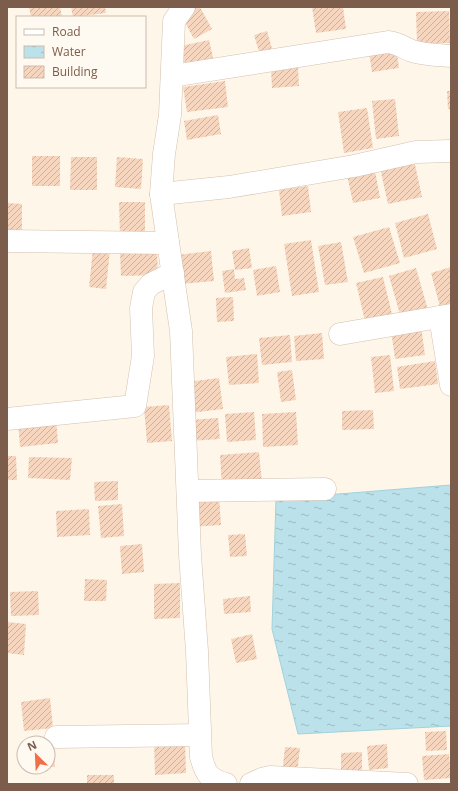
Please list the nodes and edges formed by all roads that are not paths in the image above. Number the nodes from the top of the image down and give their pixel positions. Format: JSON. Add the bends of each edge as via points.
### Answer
{"nodes":[{"id":1,"x":184,"y":7,"type":"edge"},
{"id":2,"x":451,"y":56,"type":"edge"},
{"id":3,"x":172,"y":76,"type":"junction"},
{"id":4,"x":451,"y":151,"type":"edge"},
{"id":5,"x":161,"y":194,"type":"junction"},
{"id":6,"x":7,"y":241,"type":"edge"},
{"id":7,"x":168,"y":243,"type":"junction"},
{"id":8,"x":173,"y":273,"type":"junction"},
{"id":9,"x":446,"y":316,"type":"edge"},
{"id":10,"x":340,"y":334,"type":"dead end"},
{"id":11,"x":451,"y":385,"type":"edge"},
{"id":12,"x":7,"y":419,"type":"edge"},
{"id":13,"x":325,"y":488,"type":"dead end"},
{"id":14,"x":188,"y":491,"type":"junction"},
{"id":15,"x":199,"y":735,"type":"junction"},
{"id":16,"x":56,"y":737,"type":"dead end"},
{"id":17,"x":226,"y":784,"type":"edge"},
{"id":18,"x":251,"y":784,"type":"edge"},
{"id":19,"x":407,"y":784,"type":"edge"}],
"edges":[{"from":1,"to":3,"type":"street","via":[[174,21]]},
{"from":2,"to":3,"type":"street","via":[[427,55],[388,42]]},
{"from":3,"to":5,"type":"street"},
{"from":4,"to":5,"type":"street","via":[[416,152],[354,166],[229,187]]},
{"from":5,"to":7,"type":"street"},
{"from":6,"to":7,"type":"street"},
{"from":7,"to":8,"type":"street"},
{"from":8,"to":12,"type":"street","via":[[151,284],[144,292],[141,308],[143,356],[134,406]]},
{"from":8,"to":14,"type":"street","via":[[181,331]]},
{"from":9,"to":10,"type":"street"},
{"from":9,"to":11,"type":"street"},
{"from":13,"to":14,"type":"street"},
{"from":14,"to":15,"type":"street"},
{"from":15,"to":16,"type":"street"},
{"from":15,"to":17,"type":"street","via":[[205,772],[214,780]]},
{"from":18,"to":19,"type":"street","via":[[270,777]]}]}
